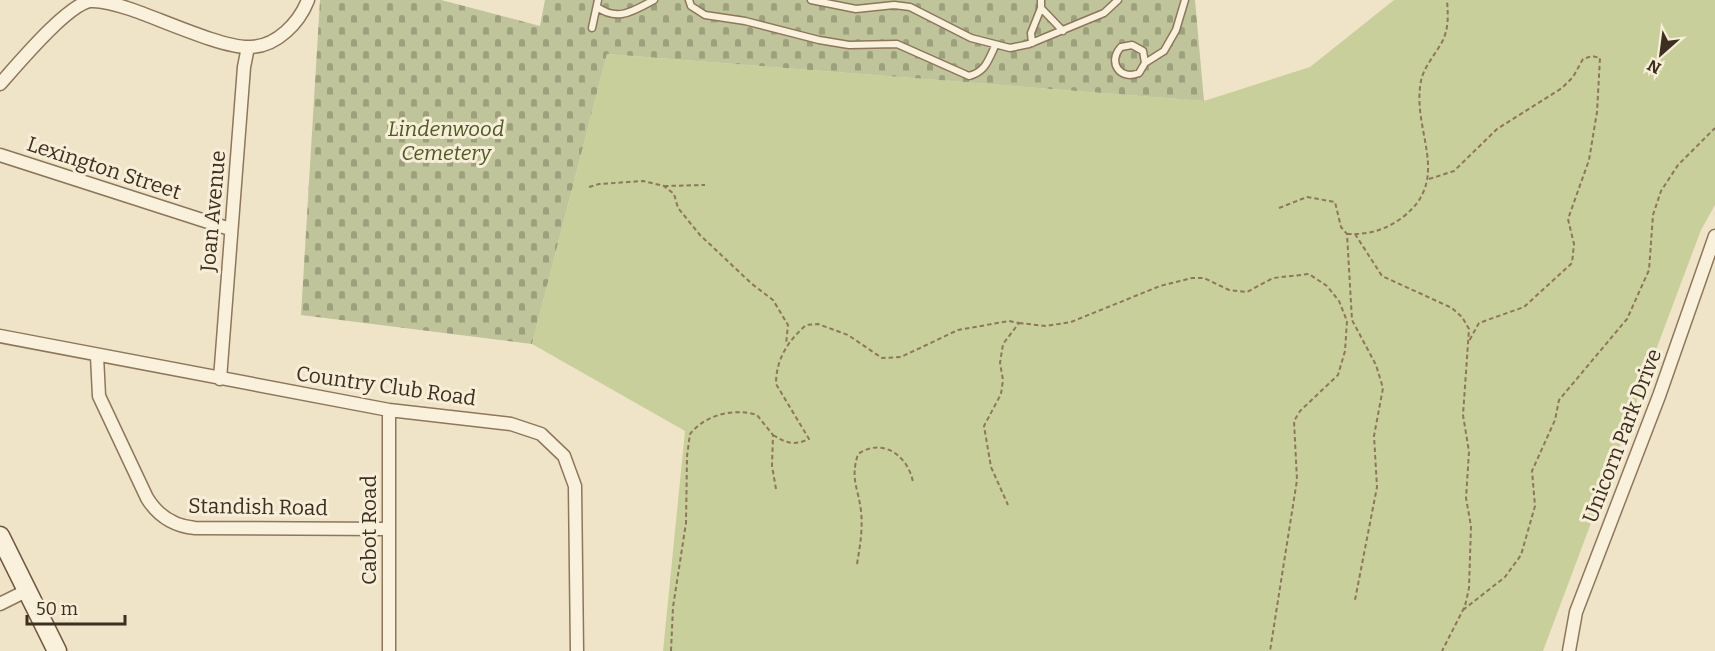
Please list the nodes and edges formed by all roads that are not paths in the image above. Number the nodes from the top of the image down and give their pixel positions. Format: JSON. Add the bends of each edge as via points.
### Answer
{"nodes":[{"id":1,"x":308,"y":0,"type":"edge"},
{"id":2,"x":654,"y":0,"type":"edge"},
{"id":3,"x":689,"y":0,"type":"edge"},
{"id":4,"x":811,"y":0,"type":"edge"},
{"id":5,"x":1041,"y":0,"type":"edge"},
{"id":6,"x":1118,"y":0,"type":"edge"},
{"id":7,"x":1185,"y":0,"type":"edge"},
{"id":8,"x":843,"y":3,"type":"edge"},
{"id":9,"x":597,"y":4,"type":"edge"},
{"id":10,"x":1041,"y":8,"type":"junction"},
{"id":11,"x":592,"y":28,"type":"dead end"},
{"id":12,"x":1063,"y":31,"type":"junction"},
{"id":13,"x":1032,"y":43,"type":"junction"},
{"id":14,"x":995,"y":46,"type":"junction"},
{"id":15,"x":248,"y":47,"type":"junction"},
{"id":16,"x":1145,"y":63,"type":"junction"},
{"id":17,"x":0,"y":84,"type":"edge"},
{"id":18,"x":0,"y":155,"type":"edge"},
{"id":19,"x":230,"y":229,"type":"junction"},
{"id":20,"x":1715,"y":236,"type":"edge"},
{"id":21,"x":0,"y":336,"type":"edge"},
{"id":22,"x":97,"y":356,"type":"junction"},
{"id":23,"x":220,"y":379,"type":"junction"},
{"id":24,"x":389,"y":410,"type":"junction"},
{"id":25,"x":388,"y":529,"type":"junction"},
{"id":26,"x":0,"y":536,"type":"edge"},
{"id":27,"x":26,"y":591,"type":"junction"},
{"id":28,"x":0,"y":604,"type":"edge"},
{"id":29,"x":57,"y":651,"type":"edge"},
{"id":30,"x":389,"y":651,"type":"edge"},
{"id":31,"x":577,"y":651,"type":"edge"},
{"id":32,"x":1569,"y":651,"type":"edge"}],
"edges":[{"from":1,"to":15,"type":"street","via":[[286,31],[265,44]]},
{"from":2,"to":9,"type":"lane","via":[[617,16]]},
{"from":3,"to":14,"type":"lane","via":[[691,6],[705,15],[819,40],[849,45],[897,44],[969,76],[985,68]]},
{"from":4,"to":8,"type":"lane"},
{"from":5,"to":10,"type":"lane"},
{"from":6,"to":12,"type":"lane","via":[[1104,14]]},
{"from":7,"to":16,"type":"lane","via":[[1176,30],[1164,51]]},
{"from":8,"to":14,"type":"lane","via":[[856,9],[910,7]]},
{"from":9,"to":11,"type":"lane"},
{"from":10,"to":12,"type":"lane"},
{"from":10,"to":13,"type":"lane","via":[[1031,33]]},
{"from":12,"to":13,"type":"lane"},
{"from":13,"to":14,"type":"lane","via":[[1010,48]]},
{"from":15,"to":17,"type":"street","via":[[109,3],[90,1],[67,14]]},
{"from":15,"to":19,"type":"street","name":"Joan Avenue"},
{"from":16,"to":16,"type":"lane","via":[[1139,73],[1127,76],[1117,69],[1114,58],[1121,47],[1132,45],[1143,51]]},
{"from":18,"to":19,"type":"street","name":"Lexington Street"},
{"from":19,"to":23,"type":"street","name":"Joan Avenue"},
{"from":20,"to":32,"type":"street","name":"Unicorn Park Drive","via":[[1576,612]]},
{"from":21,"to":22,"type":"street","name":"Country Club Road"},
{"from":22,"to":23,"type":"street","name":"Country Club Road"},
{"from":22,"to":25,"type":"street","name":"Standish Road","via":[[100,398],[147,498],[167,520],[195,528]]},
{"from":23,"to":24,"type":"street","name":"Country Club Road"},
{"from":24,"to":25,"type":"street","name":"Cabot Road"},
{"from":24,"to":31,"type":"street","name":"Country Club Road","via":[[521,426],[541,434],[557,448],[569,466],[575,486]]},
{"from":25,"to":30,"type":"street","name":"Cabot Road"},
{"from":26,"to":27,"type":"main road"},
{"from":27,"to":28,"type":"street"},
{"from":27,"to":29,"type":"main road"}]}
